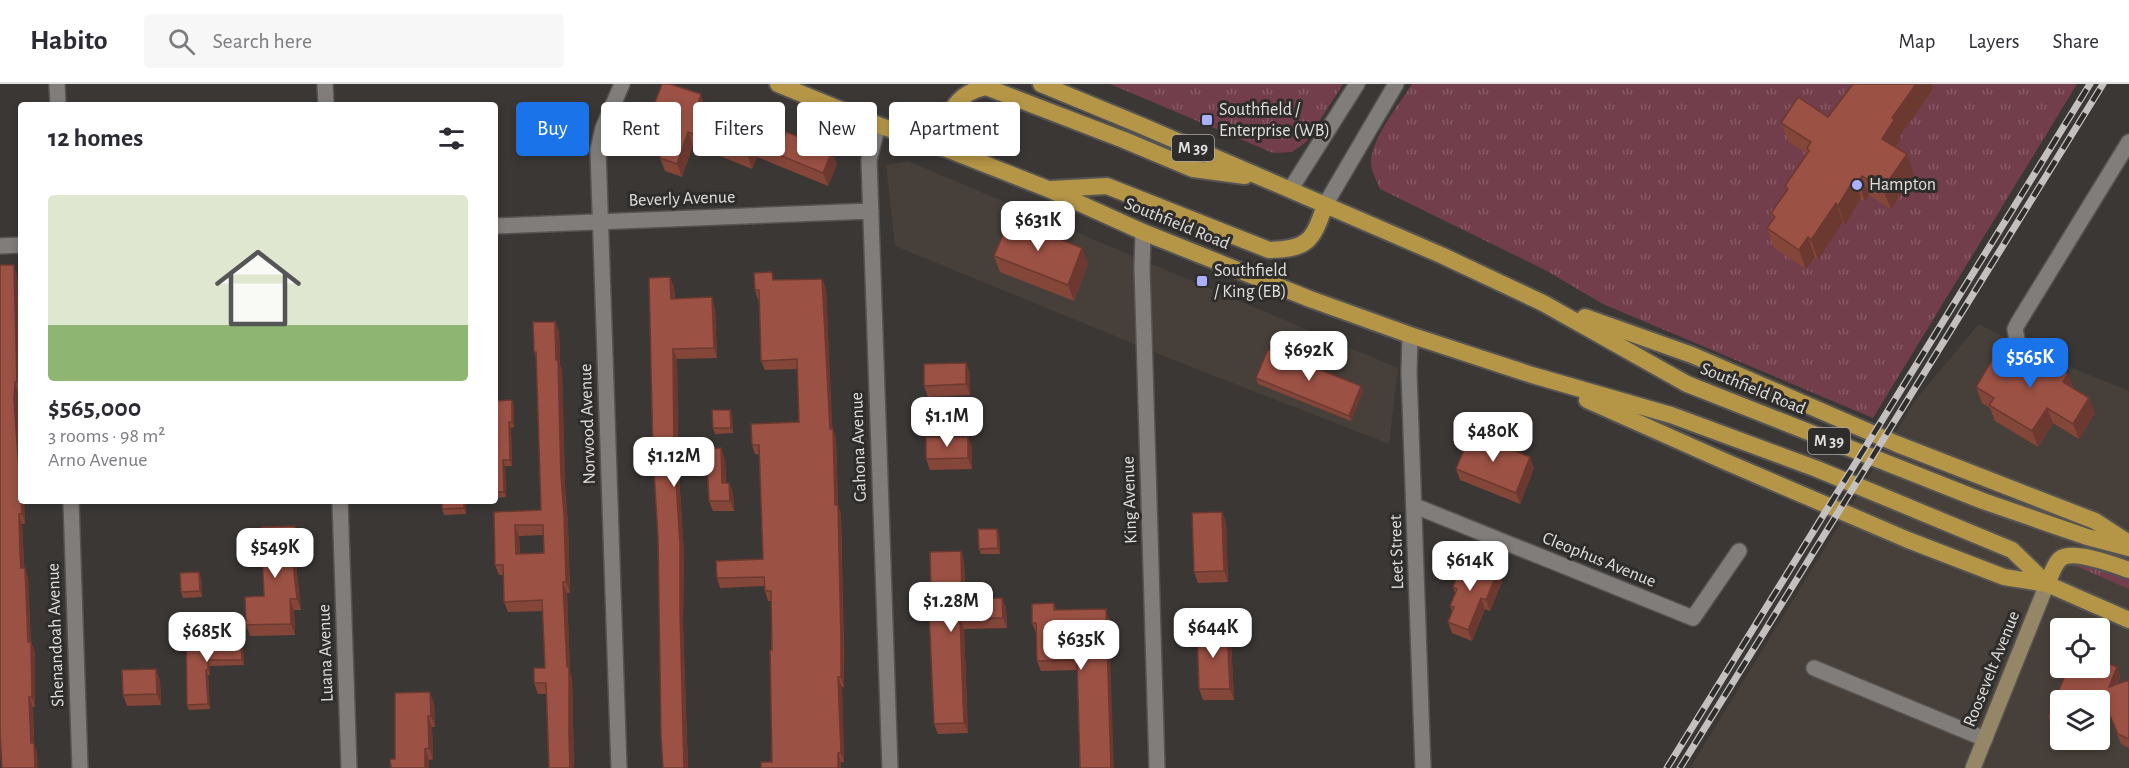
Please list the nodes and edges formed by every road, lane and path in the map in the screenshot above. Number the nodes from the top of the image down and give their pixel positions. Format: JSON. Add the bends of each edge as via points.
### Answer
{"nodes":[{"id":1,"x":57,"y":84,"type":"edge"},
{"id":2,"x":326,"y":84,"type":"edge"},
{"id":3,"x":622,"y":84,"type":"edge"},
{"id":4,"x":778,"y":84,"type":"edge"},
{"id":5,"x":1041,"y":84,"type":"edge"},
{"id":6,"x":1357,"y":84,"type":"edge"},
{"id":7,"x":1396,"y":84,"type":"edge"},
{"id":8,"x":58,"y":102,"type":"edge"},
{"id":9,"x":326,"y":102,"type":"edge"},
{"id":10,"x":957,"y":102,"type":"edge"},
{"id":11,"x":878,"y":125,"type":"junction"},
{"id":12,"x":889,"y":129,"type":"edge"},
{"id":13,"x":2129,"y":142,"type":"edge"},
{"id":14,"x":964,"y":156,"type":"edge"},
{"id":15,"x":1264,"y":178,"type":"junction"},
{"id":16,"x":1048,"y":189,"type":"junction"},
{"id":17,"x":1290,"y":190,"type":"junction"},
{"id":18,"x":1325,"y":205,"type":"junction"},
{"id":19,"x":871,"y":211,"type":"junction"},
{"id":20,"x":600,"y":222,"type":"junction"},
{"id":21,"x":498,"y":226,"type":"edge"},
{"id":22,"x":1143,"y":232,"type":"junction"},
{"id":23,"x":18,"y":245,"type":"edge"},
{"id":24,"x":0,"y":246,"type":"edge"},
{"id":25,"x":1543,"y":303,"type":"junction"},
{"id":26,"x":1410,"y":335,"type":"junction"},
{"id":27,"x":2018,"y":345,"type":"dead end"},
{"id":28,"x":1532,"y":375,"type":"junction"},
{"id":29,"x":71,"y":504,"type":"edge"},
{"id":30,"x":340,"y":504,"type":"edge"},
{"id":31,"x":1415,"y":506,"type":"junction"},
{"id":32,"x":2129,"y":543,"type":"edge"},
{"id":33,"x":2129,"y":548,"type":"edge"},
{"id":34,"x":1738,"y":551,"type":"dead end"},
{"id":35,"x":2129,"y":570,"type":"edge"},
{"id":36,"x":2047,"y":584,"type":"junction"},
{"id":37,"x":2129,"y":620,"type":"edge"},
{"id":38,"x":1814,"y":668,"type":"dead end"},
{"id":39,"x":1985,"y":739,"type":"junction"},
{"id":40,"x":80,"y":768,"type":"edge"},
{"id":41,"x":349,"y":768,"type":"edge"},
{"id":42,"x":619,"y":768,"type":"edge"},
{"id":43,"x":890,"y":768,"type":"edge"},
{"id":44,"x":1157,"y":768,"type":"edge"},
{"id":45,"x":1423,"y":768,"type":"edge"},
{"id":46,"x":1973,"y":768,"type":"edge"}],
"edges":[{"from":1,"to":8,"type":"street"},
{"from":2,"to":9,"type":"street"},
{"from":3,"to":20,"type":"street","name":"Norwood Avenue","via":[[600,136]]},
{"from":4,"to":11,"type":"highway","name":"Southfield Road","number":"M 39"},
{"from":5,"to":15,"type":"highway","name":"Southfield Road","number":"M 39"},
{"from":6,"to":17,"type":"street"},
{"from":7,"to":18,"type":"street"},
{"from":10,"to":15,"type":"highway","via":[[970,91],[986,87],[1193,169]]},
{"from":11,"to":12,"type":"highway","name":"Southfield Road","number":"M 39"},
{"from":11,"to":19,"type":"street","name":"Gahona Avenue","via":[[869,160]]},
{"from":13,"to":27,"type":"street","via":[[2018,323]]},
{"from":14,"to":16,"type":"highway","name":"Southfield Road","number":"M 39"},
{"from":15,"to":17,"type":"highway","name":"Southfield Road","number":"M 39"},
{"from":16,"to":18,"type":"highway","via":[[1107,186],[1269,250],[1301,246],[1313,236]]},
{"from":16,"to":22,"type":"highway","name":"Southfield Road","number":"M 39"},
{"from":17,"to":18,"type":"highway","name":"Southfield Road","number":"M 39"},
{"from":18,"to":25,"type":"highway","name":"Southfield Road","number":"M 39"},
{"from":19,"to":20,"type":"street","name":"Beverly Avenue"},
{"from":19,"to":43,"type":"street","name":"Gahona Avenue"},
{"from":20,"to":21,"type":"street","name":"Beverly Avenue"},
{"from":20,"to":42,"type":"street","name":"Norwood Avenue"},
{"from":22,"to":26,"type":"highway","name":"Southfield Road","number":"M 39"},
{"from":22,"to":44,"type":"street","name":"King Avenue"},
{"from":23,"to":24,"type":"street"},
{"from":25,"to":32,"type":"highway","name":"Southfield Road","number":"M 39","via":[[1692,355],[1897,444],[2095,521]]},
{"from":25,"to":33,"type":"highway","name":"Southfield Road","number":"M 39","via":[[1687,384],[1983,501]]},
{"from":26,"to":28,"type":"highway","name":"Southfield Road","number":"M 39"},
{"from":26,"to":31,"type":"street","name":"Leet Street"},
{"from":28,"to":36,"type":"highway","name":"Southfield Road","number":"M 39","via":[[1908,540],[2004,577]]},
{"from":28,"to":36,"type":"highway","name":"Southfield Road","number":"M 39","via":[[1671,415],[1817,469],[2012,550]]},
{"from":29,"to":40,"type":"street","name":"Shenandoah Avenue"},
{"from":30,"to":41,"type":"street","name":"Luana Avenue"},
{"from":31,"to":34,"type":"street","name":"Cleophus Avenue","via":[[1693,618]]},
{"from":31,"to":45,"type":"street","name":"Leet Street"},
{"from":35,"to":36,"type":"highway","via":[[2098,560],[2062,556]]},
{"from":36,"to":37,"type":"highway","name":"Southfield Road","number":"M 39"},
{"from":36,"to":39,"type":"main road","name":"Roosevelt Avenue"},
{"from":38,"to":39,"type":"street"},
{"from":39,"to":46,"type":"main road","name":"Roosevelt Avenue"}]}
